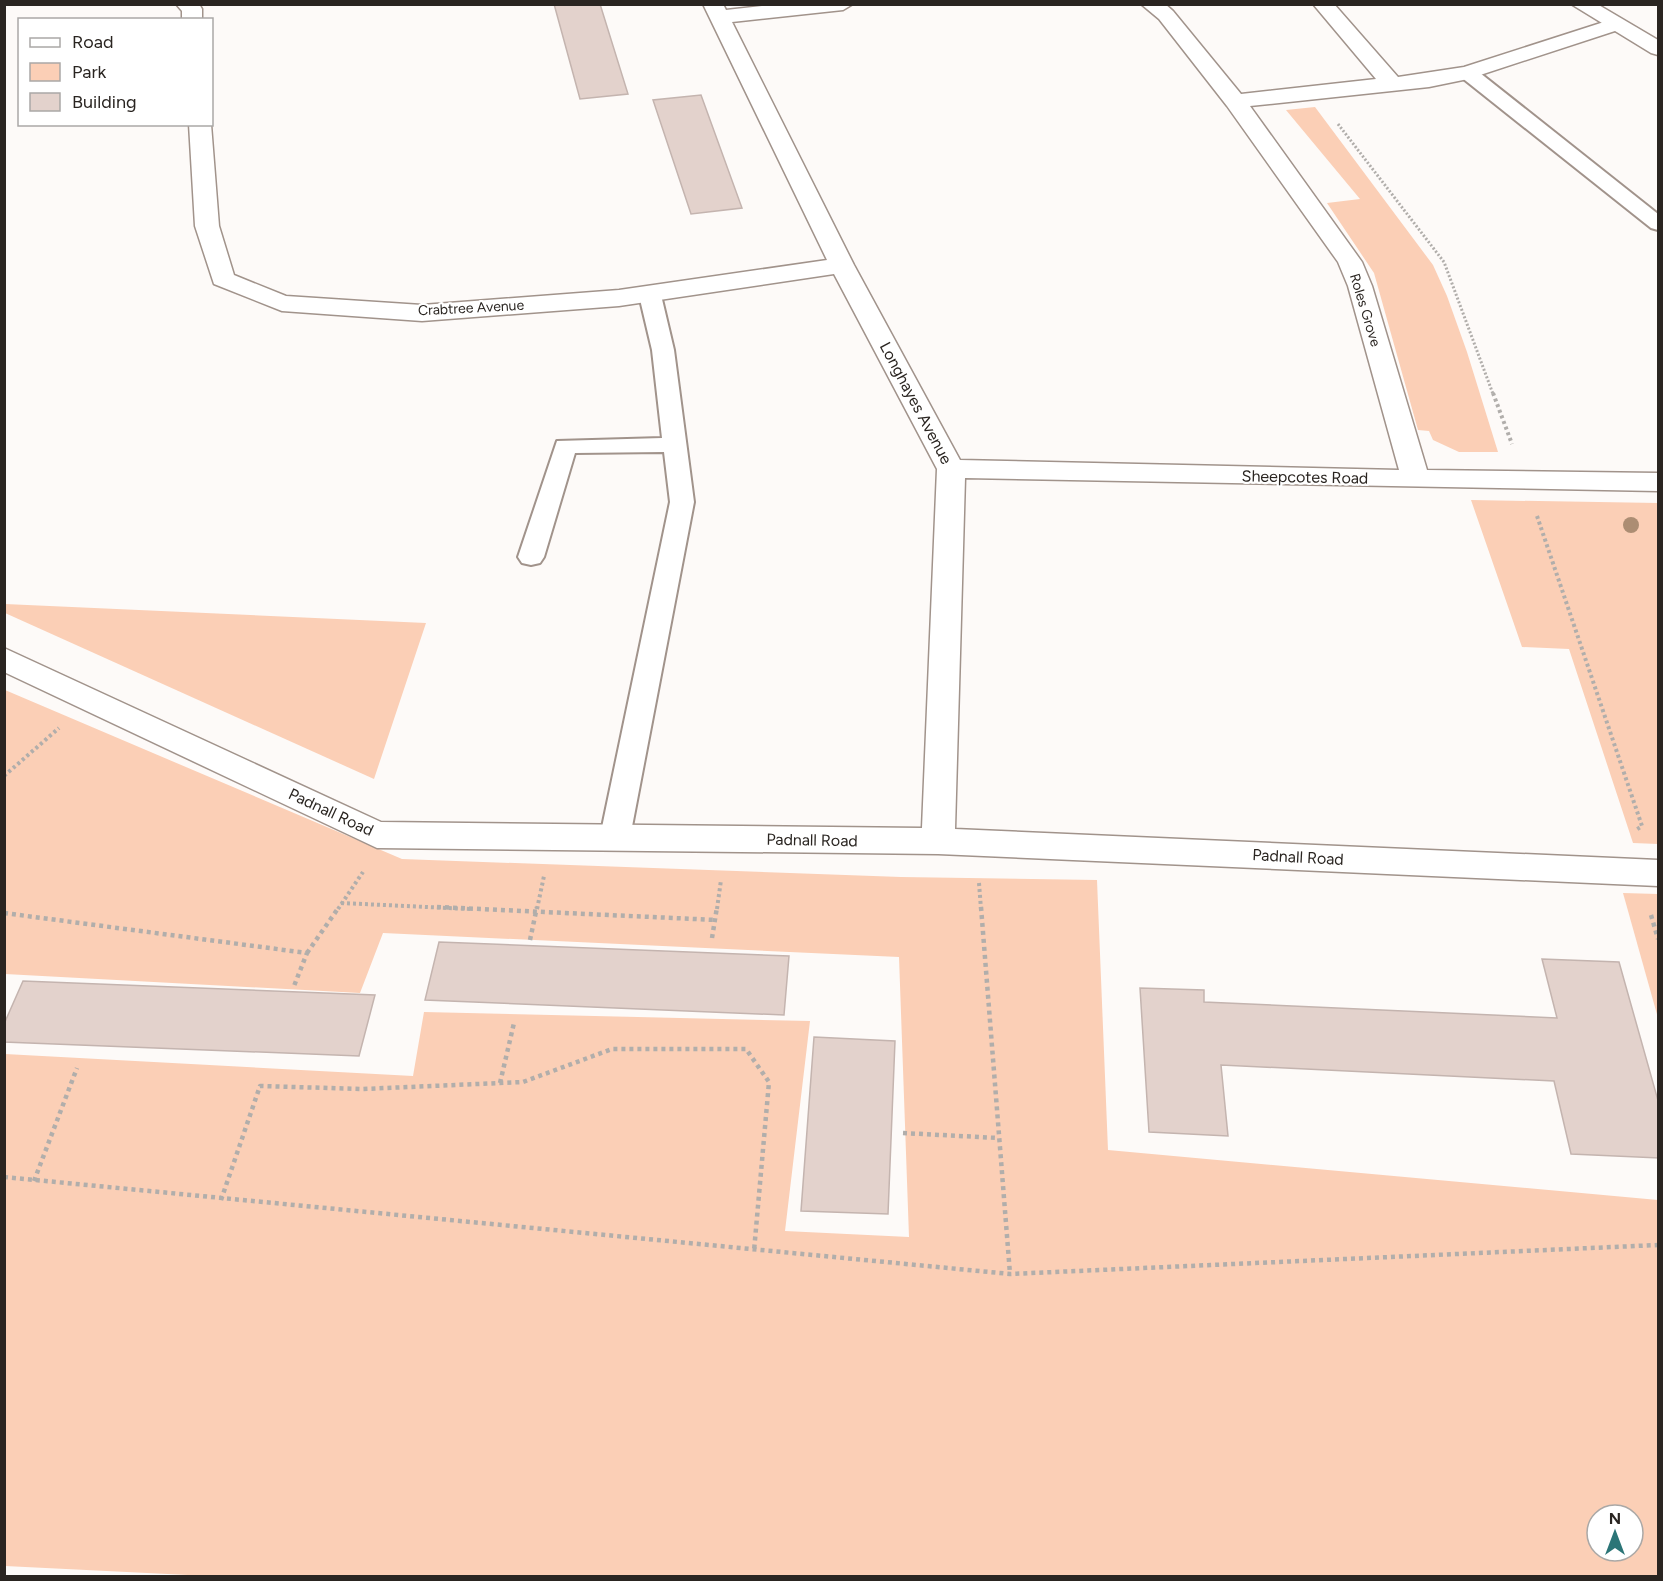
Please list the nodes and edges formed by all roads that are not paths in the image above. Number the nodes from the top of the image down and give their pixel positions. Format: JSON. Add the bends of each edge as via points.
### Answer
{"nodes":[{"id":1,"x":186,"y":4,"type":"edge"},
{"id":2,"x":843,"y":4,"type":"edge"},
{"id":3,"x":1151,"y":4,"type":"edge"},
{"id":4,"x":1323,"y":4,"type":"edge"},
{"id":5,"x":1581,"y":4,"type":"edge"},
{"id":6,"x":717,"y":11,"type":"edge"},
{"id":7,"x":192,"y":18,"type":"edge"},
{"id":8,"x":1614,"y":25,"type":"junction"},
{"id":9,"x":1659,"y":50,"type":"edge"},
{"id":10,"x":1468,"y":73,"type":"junction"},
{"id":11,"x":1392,"y":84,"type":"junction"},
{"id":12,"x":1235,"y":101,"type":"junction"},
{"id":13,"x":200,"y":126,"type":"edge"},
{"id":14,"x":1659,"y":224,"type":"edge"},
{"id":15,"x":842,"y":265,"type":"junction"},
{"id":16,"x":651,"y":295,"type":"junction"},
{"id":17,"x":675,"y":445,"type":"junction"},
{"id":18,"x":951,"y":469,"type":"junction"},
{"id":19,"x":1416,"y":479,"type":"junction"},
{"id":20,"x":1659,"y":482,"type":"edge"},
{"id":21,"x":531,"y":557,"type":"dead end"},
{"id":22,"x":4,"y":659,"type":"edge"},
{"id":23,"x":615,"y":837,"type":"junction"},
{"id":24,"x":938,"y":841,"type":"junction"},
{"id":25,"x":1648,"y":873,"type":"edge"}],
"edges":[{"from":1,"to":7,"type":"street","via":[[192,9]]},
{"from":2,"to":6,"type":"street"},
{"from":3,"to":12,"type":"street","name":"Roles Grove","via":[[1166,15]]},
{"from":4,"to":11,"type":"street"},
{"from":5,"to":8,"type":"street"},
{"from":6,"to":15,"type":"street","name":"Longhayes Avenue"},
{"from":8,"to":9,"type":"street"},
{"from":8,"to":10,"type":"street"},
{"from":10,"to":11,"type":"street"},
{"from":10,"to":14,"type":"lane"},
{"from":11,"to":12,"type":"street"},
{"from":12,"to":19,"type":"street","name":"Roles Grove","via":[[1350,262]]},
{"from":13,"to":16,"type":"street","name":"Crabtree Avenue","via":[[207,226],[224,279],[282,303],[422,313]]},
{"from":15,"to":16,"type":"street","name":"Crabtree Avenue"},
{"from":15,"to":18,"type":"street","name":"Longhayes Avenue"},
{"from":16,"to":17,"type":"lane","via":[[663,350]]},
{"from":17,"to":21,"type":"lane","via":[[565,446]]},
{"from":17,"to":23,"type":"lane","via":[[681,502]]},
{"from":18,"to":19,"type":"street","name":"Sheepcotes Road"},
{"from":18,"to":24,"type":"street","name":"Longhayes Avenue"},
{"from":19,"to":20,"type":"street","name":"Sheepcotes Road"},
{"from":22,"to":23,"type":"street","name":"Padnall Road","via":[[377,835]]},
{"from":23,"to":24,"type":"street","name":"Padnall Road"},
{"from":24,"to":25,"type":"street","name":"Padnall Road"}]}
